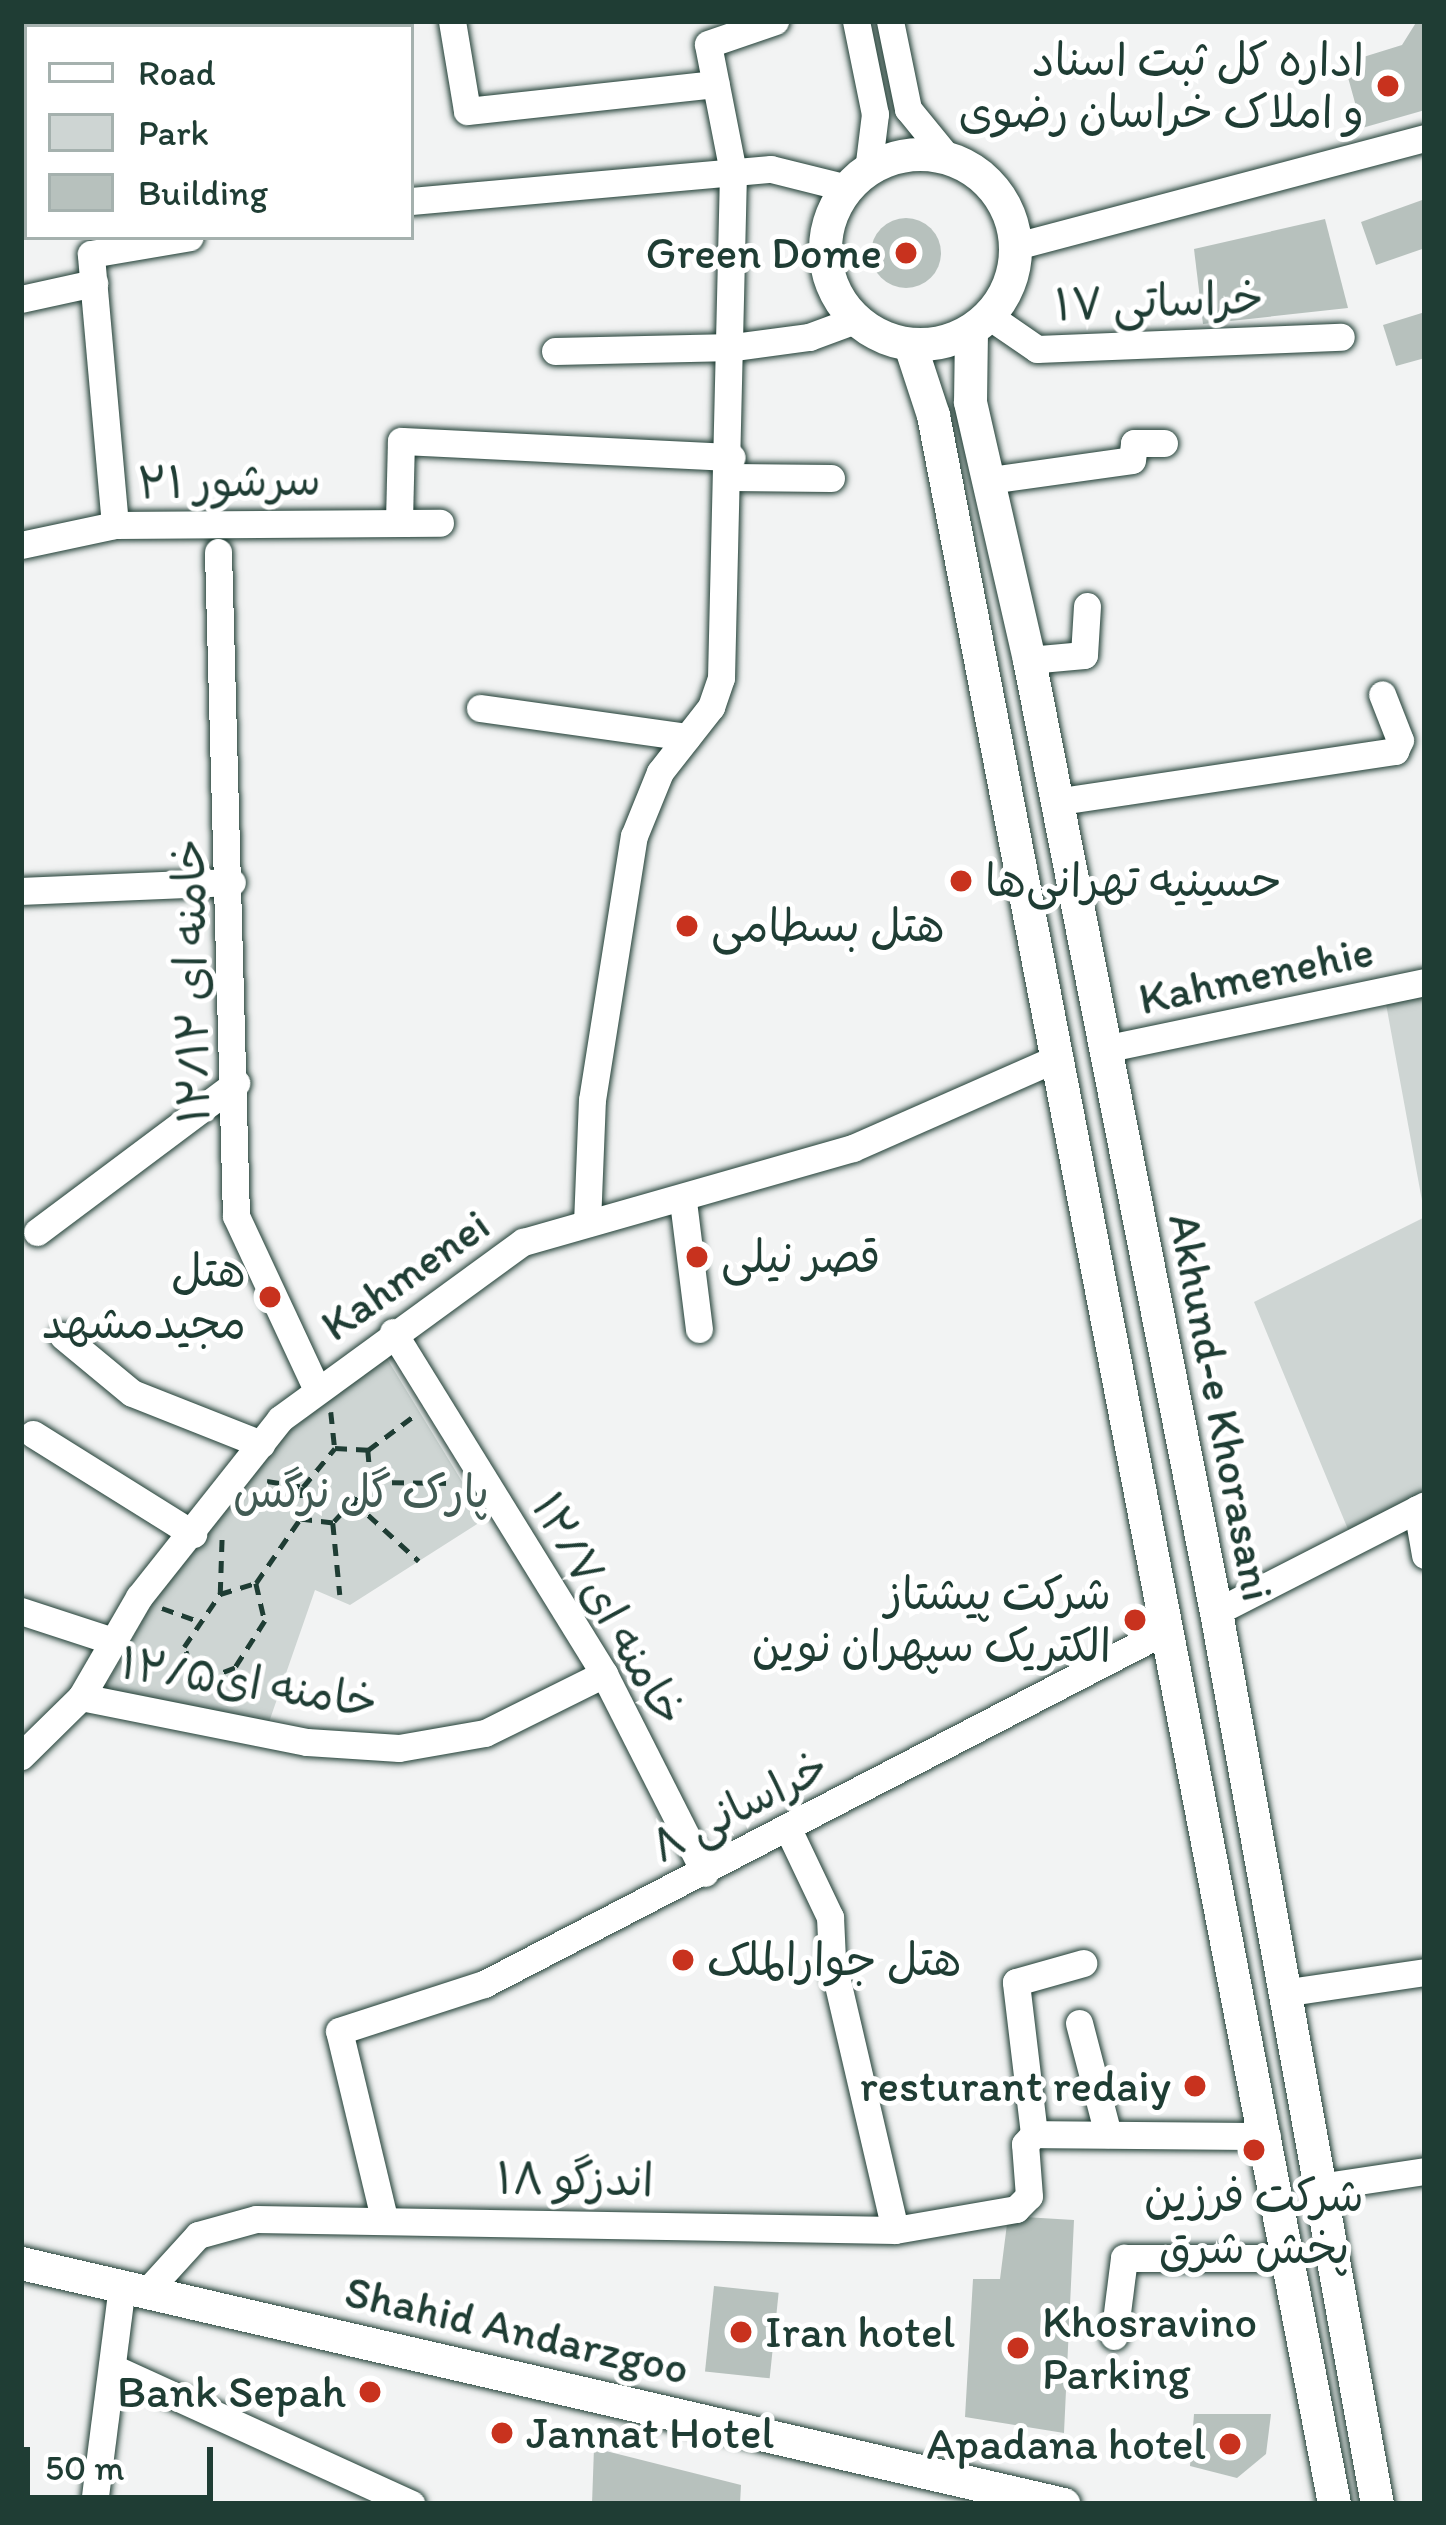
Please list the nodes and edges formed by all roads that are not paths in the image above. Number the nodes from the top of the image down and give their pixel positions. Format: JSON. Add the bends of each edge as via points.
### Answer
{"nodes":[{"id":1,"x":452,"y":21,"type":"edge"},
{"id":2,"x":775,"y":21,"type":"edge"},
{"id":3,"x":856,"y":21,"type":"edge"},
{"id":4,"x":890,"y":21,"type":"edge"},
{"id":5,"x":716,"y":84,"type":"junction"},
{"id":6,"x":1425,"y":138,"type":"edge"},
{"id":7,"x":949,"y":158,"type":"junction"},
{"id":8,"x":734,"y":172,"type":"junction"},
{"id":9,"x":858,"y":179,"type":"junction"},
{"id":10,"x":414,"y":201,"type":"edge"},
{"id":11,"x":173,"y":240,"type":"edge"},
{"id":12,"x":1016,"y":246,"type":"junction"},
{"id":13,"x":94,"y":283,"type":"junction"},
{"id":14,"x":21,"y":299,"type":"edge"},
{"id":15,"x":855,"y":320,"type":"junction"},
{"id":16,"x":980,"y":323,"type":"junction"},
{"id":17,"x":1341,"y":337,"type":"dead end"},
{"id":18,"x":910,"y":345,"type":"junction"},
{"id":19,"x":734,"y":346,"type":"junction"},
{"id":20,"x":555,"y":351,"type":"dead end"},
{"id":21,"x":1164,"y":443,"type":"dead end"},
{"id":22,"x":731,"y":467,"type":"junction"},
{"id":23,"x":831,"y":478,"type":"dead end"},
{"id":24,"x":990,"y":480,"type":"junction"},
{"id":25,"x":400,"y":521,"type":"junction"},
{"id":26,"x":440,"y":523,"type":"dead end"},
{"id":27,"x":116,"y":525,"type":"junction"},
{"id":28,"x":21,"y":545,"type":"edge"},
{"id":29,"x":218,"y":552,"type":"dead end"},
{"id":30,"x":1087,"y":606,"type":"dead end"},
{"id":31,"x":1029,"y":660,"type":"junction"},
{"id":32,"x":1382,"y":694,"type":"dead end"},
{"id":33,"x":480,"y":708,"type":"dead end"},
{"id":34,"x":688,"y":737,"type":"junction"},
{"id":35,"x":1054,"y":802,"type":"junction"},
{"id":36,"x":232,"y":882,"type":"junction"},
{"id":37,"x":21,"y":891,"type":"edge"},
{"id":38,"x":1425,"y":982,"type":"edge"},
{"id":39,"x":1104,"y":1049,"type":"junction"},
{"id":40,"x":1059,"y":1057,"type":"junction"},
{"id":41,"x":236,"y":1083,"type":"junction"},
{"id":42,"x":682,"y":1201,"type":"junction"},
{"id":43,"x":587,"y":1223,"type":"junction"},
{"id":44,"x":37,"y":1232,"type":"dead end"},
{"id":45,"x":700,"y":1329,"type":"dead end"},
{"id":46,"x":393,"y":1331,"type":"junction"},
{"id":47,"x":63,"y":1336,"type":"dead end"},
{"id":48,"x":317,"y":1390,"type":"junction"},
{"id":49,"x":33,"y":1434,"type":"dead end"},
{"id":50,"x":262,"y":1444,"type":"junction"},
{"id":51,"x":1421,"y":1507,"type":"edge"},
{"id":52,"x":193,"y":1534,"type":"junction"},
{"id":53,"x":1425,"y":1555,"type":"edge"},
{"id":54,"x":21,"y":1611,"type":"edge"},
{"id":55,"x":1216,"y":1612,"type":"junction"},
{"id":56,"x":1167,"y":1630,"type":"junction"},
{"id":57,"x":113,"y":1641,"type":"junction"},
{"id":58,"x":604,"y":1674,"type":"junction"},
{"id":59,"x":82,"y":1696,"type":"junction"},
{"id":60,"x":21,"y":1756,"type":"edge"},
{"id":61,"x":788,"y":1829,"type":"junction"},
{"id":62,"x":705,"y":1873,"type":"junction"},
{"id":63,"x":1083,"y":1963,"type":"dead end"},
{"id":64,"x":1425,"y":1972,"type":"edge"},
{"id":65,"x":1283,"y":1993,"type":"junction"},
{"id":66,"x":1079,"y":2023,"type":"dead end"},
{"id":67,"x":1034,"y":2134,"type":"junction"},
{"id":68,"x":1108,"y":2134,"type":"junction"},
{"id":69,"x":1268,"y":2136,"type":"junction"},
{"id":70,"x":1425,"y":2171,"type":"edge"},
{"id":71,"x":1319,"y":2186,"type":"junction"},
{"id":72,"x":385,"y":2218,"type":"junction"},
{"id":73,"x":895,"y":2230,"type":"junction"},
{"id":74,"x":1289,"y":2258,"type":"junction"},
{"id":75,"x":21,"y":2263,"type":"edge"},
{"id":76,"x":135,"y":2287,"type":"junction"},
{"id":77,"x":1114,"y":2336,"type":"dead end"},
{"id":78,"x":113,"y":2368,"type":"junction"},
{"id":79,"x":94,"y":2504,"type":"edge"},
{"id":80,"x":411,"y":2504,"type":"edge"},
{"id":81,"x":1063,"y":2504,"type":"edge"},
{"id":82,"x":1334,"y":2504,"type":"edge"},
{"id":83,"x":1377,"y":2504,"type":"edge"}],
"edges":[{"from":1,"to":5,"type":"street","via":[[467,111]]},
{"from":2,"to":5,"type":"street","via":[[708,44]]},
{"from":3,"to":9,"type":"street","via":[[875,114]]},
{"from":4,"to":7,"type":"street","via":[[908,109]]},
{"from":5,"to":8,"type":"street"},
{"from":6,"to":12,"type":"street"},
{"from":7,"to":9,"type":"main road","via":[[921,154]]},
{"from":7,"to":12,"type":"main road","via":[[997,191]]},
{"from":8,"to":9,"type":"street"},
{"from":8,"to":10,"type":"street"},
{"from":8,"to":19,"type":"street"},
{"from":9,"to":15,"type":"main road","via":[[825,241],[837,296]]},
{"from":11,"to":13,"type":"street","via":[[91,254]]},
{"from":12,"to":16,"type":"main road","via":[[1004,295]]},
{"from":13,"to":14,"type":"street"},
{"from":13,"to":27,"type":"street"},
{"from":15,"to":18,"type":"main road"},
{"from":15,"to":19,"type":"street","via":[[808,337]]},
{"from":16,"to":17,"type":"street","name":"خراساتی ۱۷","via":[[1037,349]]},
{"from":16,"to":18,"type":"main road"},
{"from":16,"to":24,"type":"main road","name":"Akhund-e Khorasani","via":[[970,402]]},
{"from":18,"to":40,"type":"main road","name":"Akhund-e Khorasani","via":[[933,415]]},
{"from":19,"to":20,"type":"street"},
{"from":19,"to":22,"type":"street"},
{"from":21,"to":24,"type":"street","via":[[1134,443],[1132,460]]},
{"from":22,"to":23,"type":"street"},
{"from":22,"to":25,"type":"street","via":[[401,441]]},
{"from":22,"to":34,"type":"street","via":[[719,693]]},
{"from":24,"to":31,"type":"main road","name":"Akhund-e Khorasani"},
{"from":25,"to":26,"type":"street","name":"سرشور ۲۱"},
{"from":25,"to":27,"type":"street","name":"سرشور ۲۱"},
{"from":27,"to":28,"type":"street","name":"سرشور ۲۱"},
{"from":29,"to":36,"type":"street","name":"خامنه ای ۱۲/۱۲"},
{"from":30,"to":31,"type":"street","via":[[1084,655]]},
{"from":31,"to":35,"type":"main road","name":"Akhund-e Khorasani"},
{"from":32,"to":35,"type":"street","via":[[1400,740],[1395,751]]},
{"from":33,"to":34,"type":"street"},
{"from":34,"to":43,"type":"street","via":[[660,772],[625,879],[592,1100]]},
{"from":35,"to":39,"type":"main road","name":"Akhund-e Khorasani"},
{"from":36,"to":37,"type":"street"},
{"from":36,"to":41,"type":"street","name":"خامنه ای ۱۲/۱۲"},
{"from":38,"to":39,"type":"street","name":"Kahmenehie"},
{"from":39,"to":55,"type":"main road","name":"Akhund-e Khorasani"},
{"from":40,"to":42,"type":"street","name":"Kahmenei","via":[[853,1148]]},
{"from":40,"to":56,"type":"main road","name":"Akhund-e Khorasani"},
{"from":41,"to":44,"type":"street"},
{"from":41,"to":48,"type":"street","name":"خامنه ای ۱۲/۱۲","via":[[236,1216]]},
{"from":42,"to":43,"type":"street","name":"Kahmenei"},
{"from":42,"to":45,"type":"street"},
{"from":43,"to":46,"type":"street","name":"Kahmenei","via":[[523,1242]]},
{"from":46,"to":48,"type":"street","name":"Kahmenei"},
{"from":46,"to":58,"type":"street","name":"خامنه ای۱۲/۷"},
{"from":47,"to":50,"type":"street","via":[[132,1394]]},
{"from":48,"to":50,"type":"street","name":"Kahmenei"},
{"from":49,"to":52,"type":"street"},
{"from":50,"to":52,"type":"street","name":"Kahmenei"},
{"from":51,"to":53,"type":"street"},
{"from":51,"to":55,"type":"street"},
{"from":52,"to":57,"type":"street","name":"Kahmenei"},
{"from":54,"to":57,"type":"street"},
{"from":55,"to":65,"type":"main road","name":"Akhund-e Khorasani"},
{"from":56,"to":61,"type":"street","name":"خراسانی ۸"},
{"from":56,"to":69,"type":"main road","name":"Akhund-e Khorasani"},
{"from":57,"to":59,"type":"street","name":"Kahmenei"},
{"from":58,"to":59,"type":"street","name":"خامنه ای۱۲/۵","via":[[485,1732],[399,1748],[307,1742]]},
{"from":58,"to":62,"type":"street","name":"خامنه ای۱۲/۷"},
{"from":59,"to":60,"type":"street","name":"Kahmenei"},
{"from":61,"to":62,"type":"street","name":"خراسانی ۸"},
{"from":61,"to":73,"type":"street","via":[[830,1917],[832,1959]]},
{"from":62,"to":72,"type":"street","name":"خراسانی ۸","via":[[484,1984],[339,2031]]},
{"from":63,"to":67,"type":"street","via":[[1022,1978],[1014,1988]]},
{"from":64,"to":65,"type":"street"},
{"from":65,"to":71,"type":"main road","name":"Akhund-e Khorasani"},
{"from":66,"to":68,"type":"street"},
{"from":67,"to":68,"type":"street"},
{"from":67,"to":73,"type":"street","name":"اندزگو ۱۸","via":[[1025,2144],[1024,2203]]},
{"from":68,"to":69,"type":"street"},
{"from":69,"to":74,"type":"main road","name":"Akhund-e Khorasani"},
{"from":70,"to":71,"type":"street"},
{"from":71,"to":83,"type":"main road","name":"Akhund-e Khorasani"},
{"from":72,"to":73,"type":"street","name":"اندزگو ۱۸"},
{"from":72,"to":76,"type":"street","name":"اندزگو ۱۸","via":[[256,2219],[198,2235]]},
{"from":74,"to":77,"type":"street","via":[[1124,2258]]},
{"from":74,"to":82,"type":"main road","name":"Akhund-e Khorasani"},
{"from":75,"to":76,"type":"main road","name":"Shahid Andarzgoo"},
{"from":76,"to":78,"type":"street"},
{"from":76,"to":81,"type":"main road","name":"Shahid Andarzgoo"},
{"from":78,"to":79,"type":"street"},
{"from":78,"to":80,"type":"street"}]}
